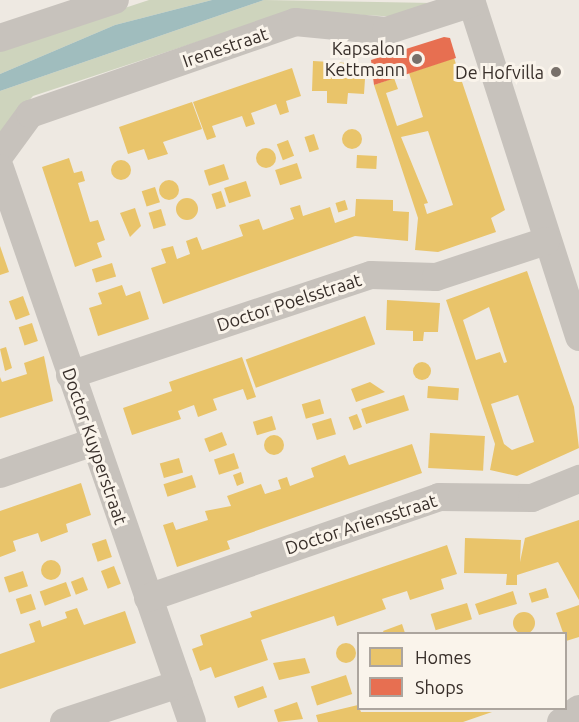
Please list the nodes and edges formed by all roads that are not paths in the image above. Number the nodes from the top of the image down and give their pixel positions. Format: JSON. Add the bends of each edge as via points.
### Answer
{"nodes":[{"id":1,"x":115,"y":0,"type":"edge"},
{"id":2,"x":472,"y":1,"type":"edge"},
{"id":3,"x":0,"y":38,"type":"edge"},
{"id":4,"x":0,"y":155,"type":"edge"},
{"id":5,"x":0,"y":168,"type":"edge"},
{"id":6,"x":546,"y":241,"type":"junction"},
{"id":7,"x":579,"y":337,"type":"edge"},
{"id":8,"x":70,"y":375,"type":"junction"},
{"id":9,"x":93,"y":441,"type":"junction"},
{"id":10,"x":0,"y":474,"type":"edge"},
{"id":11,"x":579,"y":479,"type":"edge"},
{"id":12,"x":148,"y":598,"type":"junction"},
{"id":13,"x":179,"y":684,"type":"junction"},
{"id":14,"x":579,"y":709,"type":"edge"},
{"id":15,"x":64,"y":722,"type":"edge"},
{"id":16,"x":192,"y":722,"type":"edge"},
{"id":17,"x":561,"y":722,"type":"edge"}],
"edges":[{"from":1,"to":3,"type":"street"},
{"from":2,"to":4,"type":"street","name":"Irenestraat","via":[[386,31],[296,22],[30,114]]},
{"from":2,"to":6,"type":"street"},
{"from":5,"to":8,"type":"street","name":"Doctor Kuyperstraat"},
{"from":6,"to":7,"type":"street"},
{"from":6,"to":8,"type":"street","name":"Doctor Poelsstraat","via":[[436,277],[371,275]]},
{"from":8,"to":9,"type":"street","name":"Doctor Kuyperstraat"},
{"from":9,"to":10,"type":"street"},
{"from":9,"to":12,"type":"street","name":"Doctor Kuyperstraat"},
{"from":11,"to":12,"type":"street","name":"Doctor Ariensstraat","via":[[532,498],[439,496]]},
{"from":12,"to":13,"type":"street","name":"Doctor Kuyperstraat"},
{"from":13,"to":15,"type":"street"},
{"from":13,"to":16,"type":"street","name":"Doctor Kuyperstraat"},
{"from":14,"to":17,"type":"street"}]}
